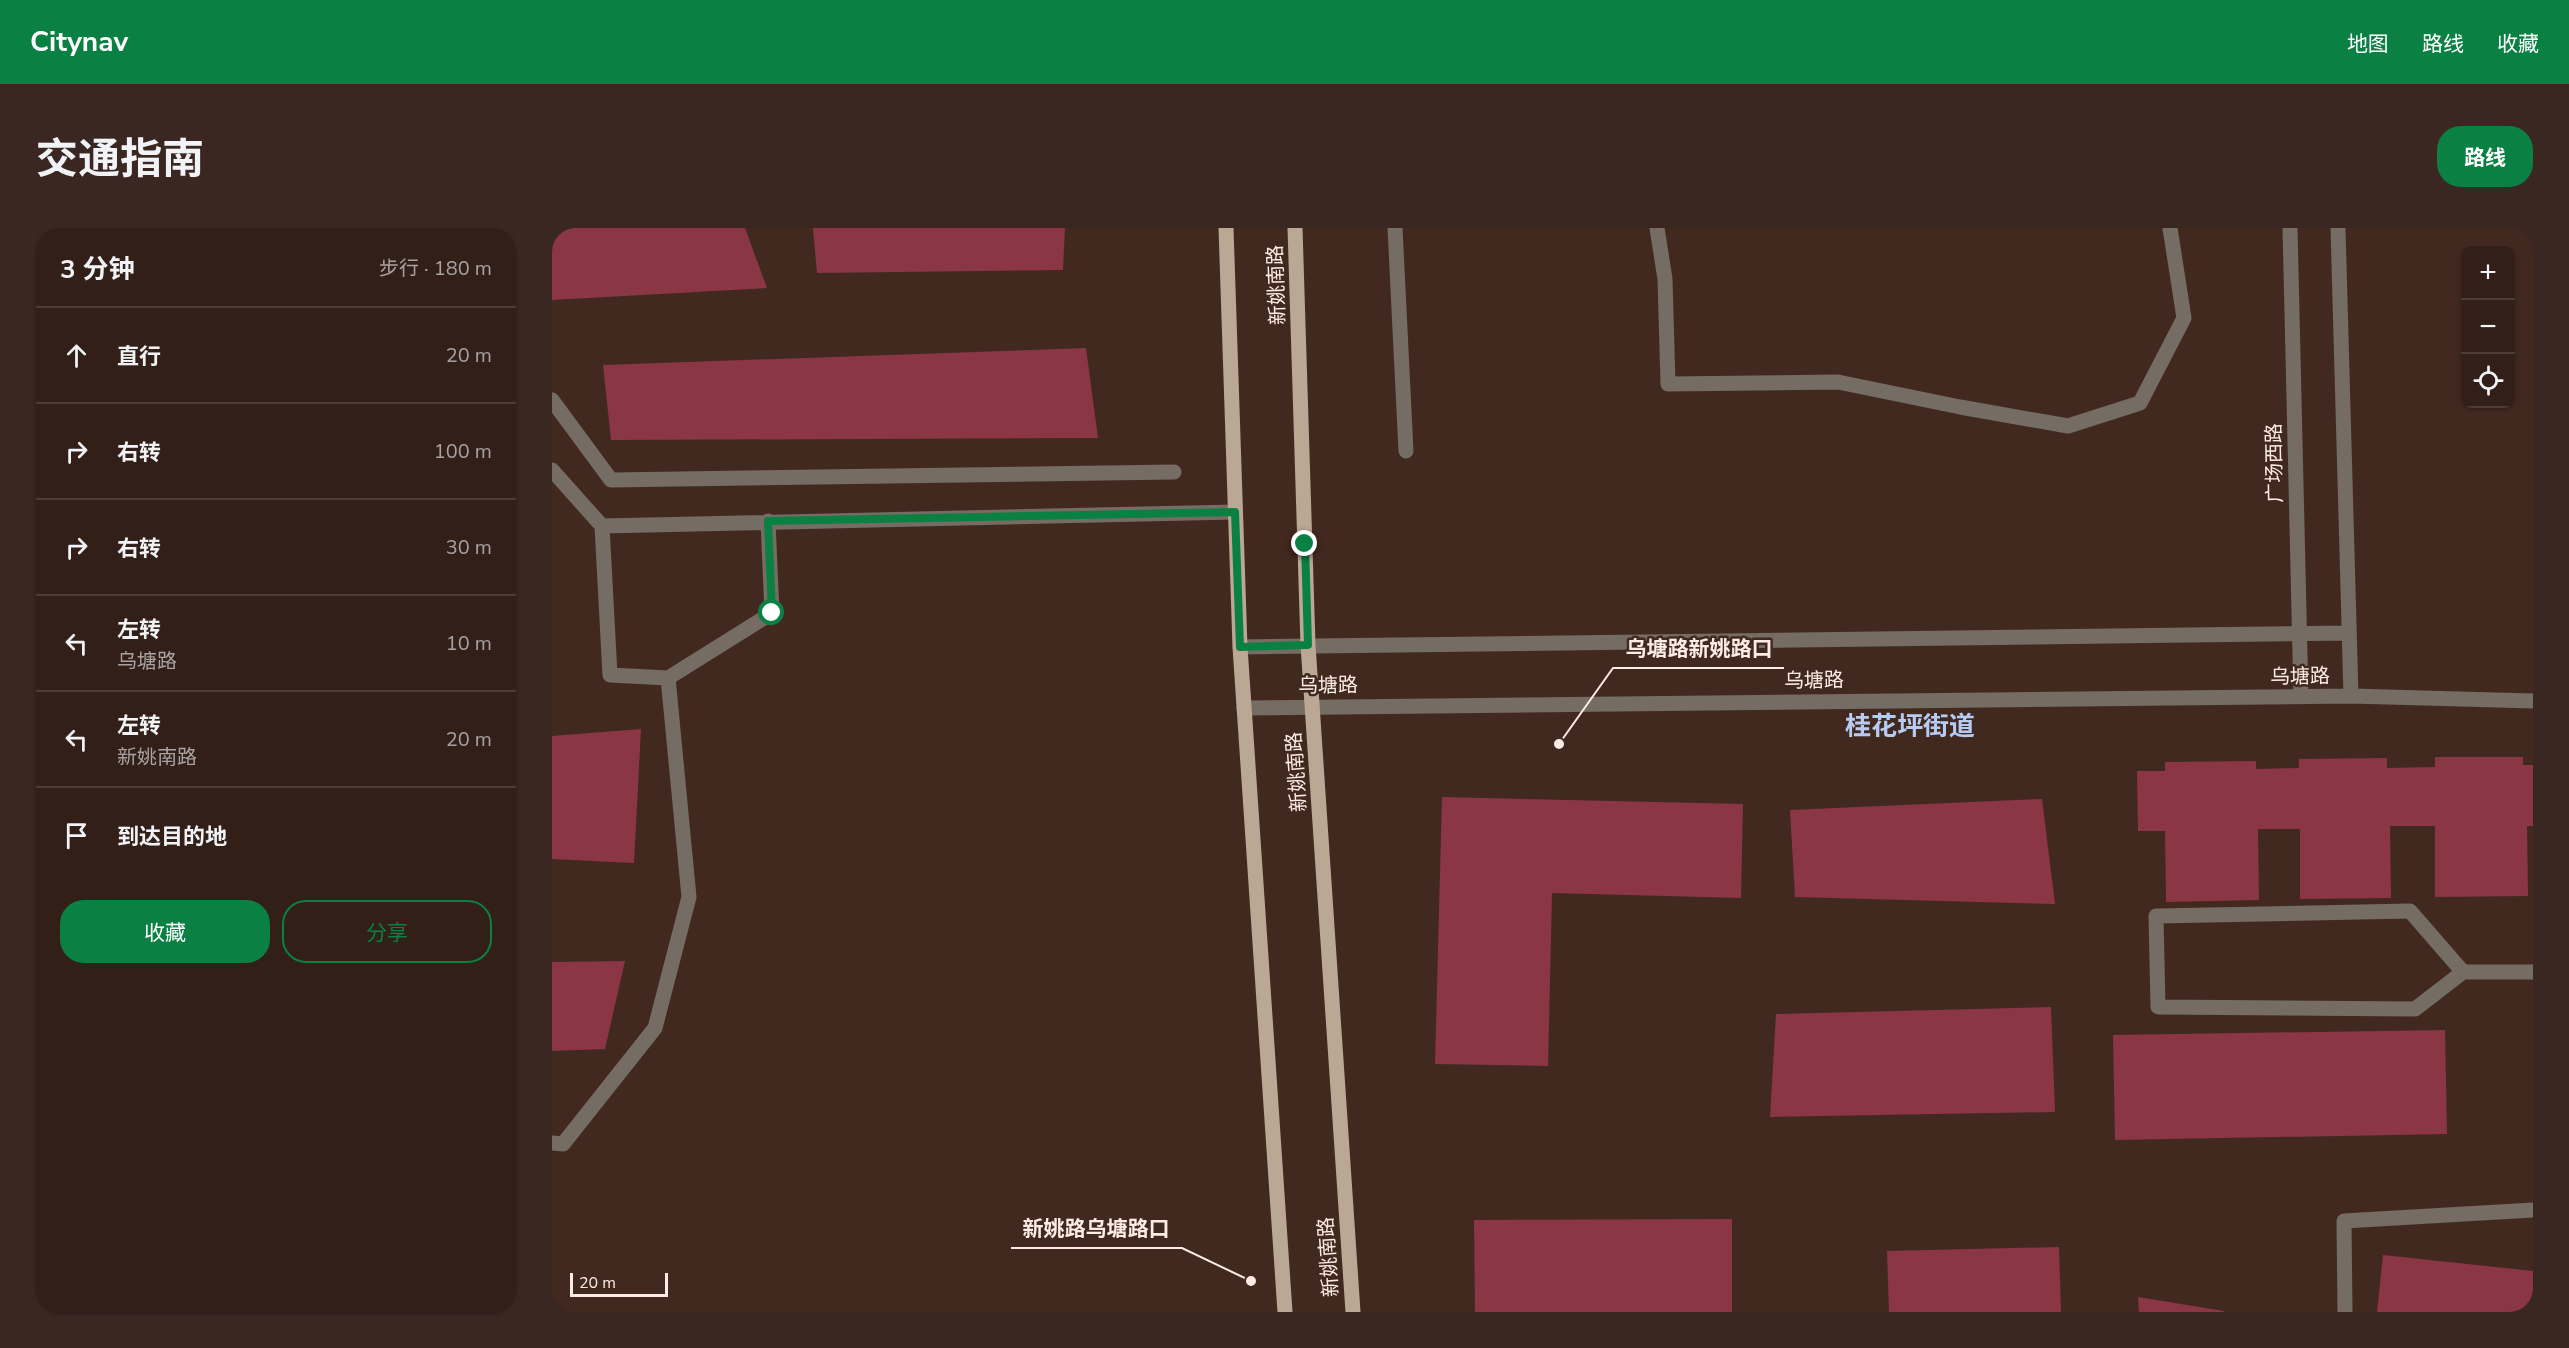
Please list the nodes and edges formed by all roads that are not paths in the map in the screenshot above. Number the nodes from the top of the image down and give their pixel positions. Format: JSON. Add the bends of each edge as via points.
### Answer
{"nodes":[{"id":1,"x":1226,"y":228,"type":"edge"},
{"id":2,"x":1295,"y":228,"type":"edge"},
{"id":3,"x":1395,"y":228,"type":"edge"},
{"id":4,"x":1657,"y":228,"type":"edge"},
{"id":5,"x":2170,"y":228,"type":"edge"},
{"id":6,"x":2290,"y":228,"type":"edge"},
{"id":7,"x":2338,"y":228,"type":"edge"},
{"id":8,"x":552,"y":400,"type":"edge"},
{"id":9,"x":1406,"y":451,"type":"dead end"},
{"id":10,"x":552,"y":470,"type":"edge"},
{"id":11,"x":1174,"y":472,"type":"dead end"},
{"id":12,"x":1235,"y":512,"type":"junction"},
{"id":13,"x":768,"y":521,"type":"junction"},
{"id":14,"x":602,"y":526,"type":"junction"},
{"id":15,"x":2299,"y":632,"type":"junction"},
{"id":16,"x":2349,"y":633,"type":"junction"},
{"id":17,"x":1308,"y":645,"type":"junction"},
{"id":18,"x":1240,"y":647,"type":"junction"},
{"id":19,"x":668,"y":678,"type":"junction"},
{"id":20,"x":2301,"y":696,"type":"junction"},
{"id":21,"x":2351,"y":696,"type":"junction"},
{"id":22,"x":2533,"y":701,"type":"edge"},
{"id":23,"x":1312,"y":706,"type":"junction"},
{"id":24,"x":1244,"y":708,"type":"junction"},
{"id":25,"x":2463,"y":972,"type":"junction"},
{"id":26,"x":2533,"y":972,"type":"edge"},
{"id":27,"x":552,"y":1143,"type":"edge"},
{"id":28,"x":2533,"y":1210,"type":"edge"},
{"id":29,"x":1285,"y":1312,"type":"edge"},
{"id":30,"x":1353,"y":1312,"type":"edge"},
{"id":31,"x":2345,"y":1312,"type":"edge"}],
"edges":[{"from":1,"to":12,"type":"main road"},
{"from":2,"to":17,"type":"main road","name":"新姚南路"},
{"from":3,"to":9,"type":"street"},
{"from":4,"to":5,"type":"street","via":[[1665,279],[1668,384],[1838,382],[2068,426],[2140,403],[2184,318]]},
{"from":6,"to":15,"type":"street","name":"广场西路"},
{"from":7,"to":16,"type":"street"},
{"from":8,"to":11,"type":"street","via":[[611,480]]},
{"from":10,"to":14,"type":"street"},
{"from":12,"to":13,"type":"street"},
{"from":12,"to":18,"type":"main road"},
{"from":13,"to":14,"type":"street"},
{"from":13,"to":19,"type":"street","via":[[772,613]]},
{"from":14,"to":19,"type":"street","via":[[610,675]]},
{"from":15,"to":16,"type":"street","name":"乌塘路"},
{"from":15,"to":17,"type":"street","name":"乌塘路"},
{"from":15,"to":20,"type":"street","name":"广场西路"},
{"from":16,"to":21,"type":"street"},
{"from":17,"to":18,"type":"street","name":"乌塘路"},
{"from":17,"to":23,"type":"main road","name":"新姚南路"},
{"from":18,"to":24,"type":"main road"},
{"from":19,"to":27,"type":"street","via":[[689,897],[655,1028],[563,1144]]},
{"from":20,"to":21,"type":"street","name":"乌塘路"},
{"from":20,"to":23,"type":"street","name":"乌塘路"},
{"from":21,"to":22,"type":"street","name":"乌塘路"},
{"from":23,"to":24,"type":"street","name":"乌塘路"},
{"from":23,"to":30,"type":"main road","name":"新姚南路"},
{"from":24,"to":29,"type":"main road"},
{"from":25,"to":25,"type":"street","via":[[2410,911],[2156,916],[2158,1007],[2415,1009]]},
{"from":25,"to":26,"type":"street"},
{"from":28,"to":31,"type":"street","via":[[2344,1221]]}]}
